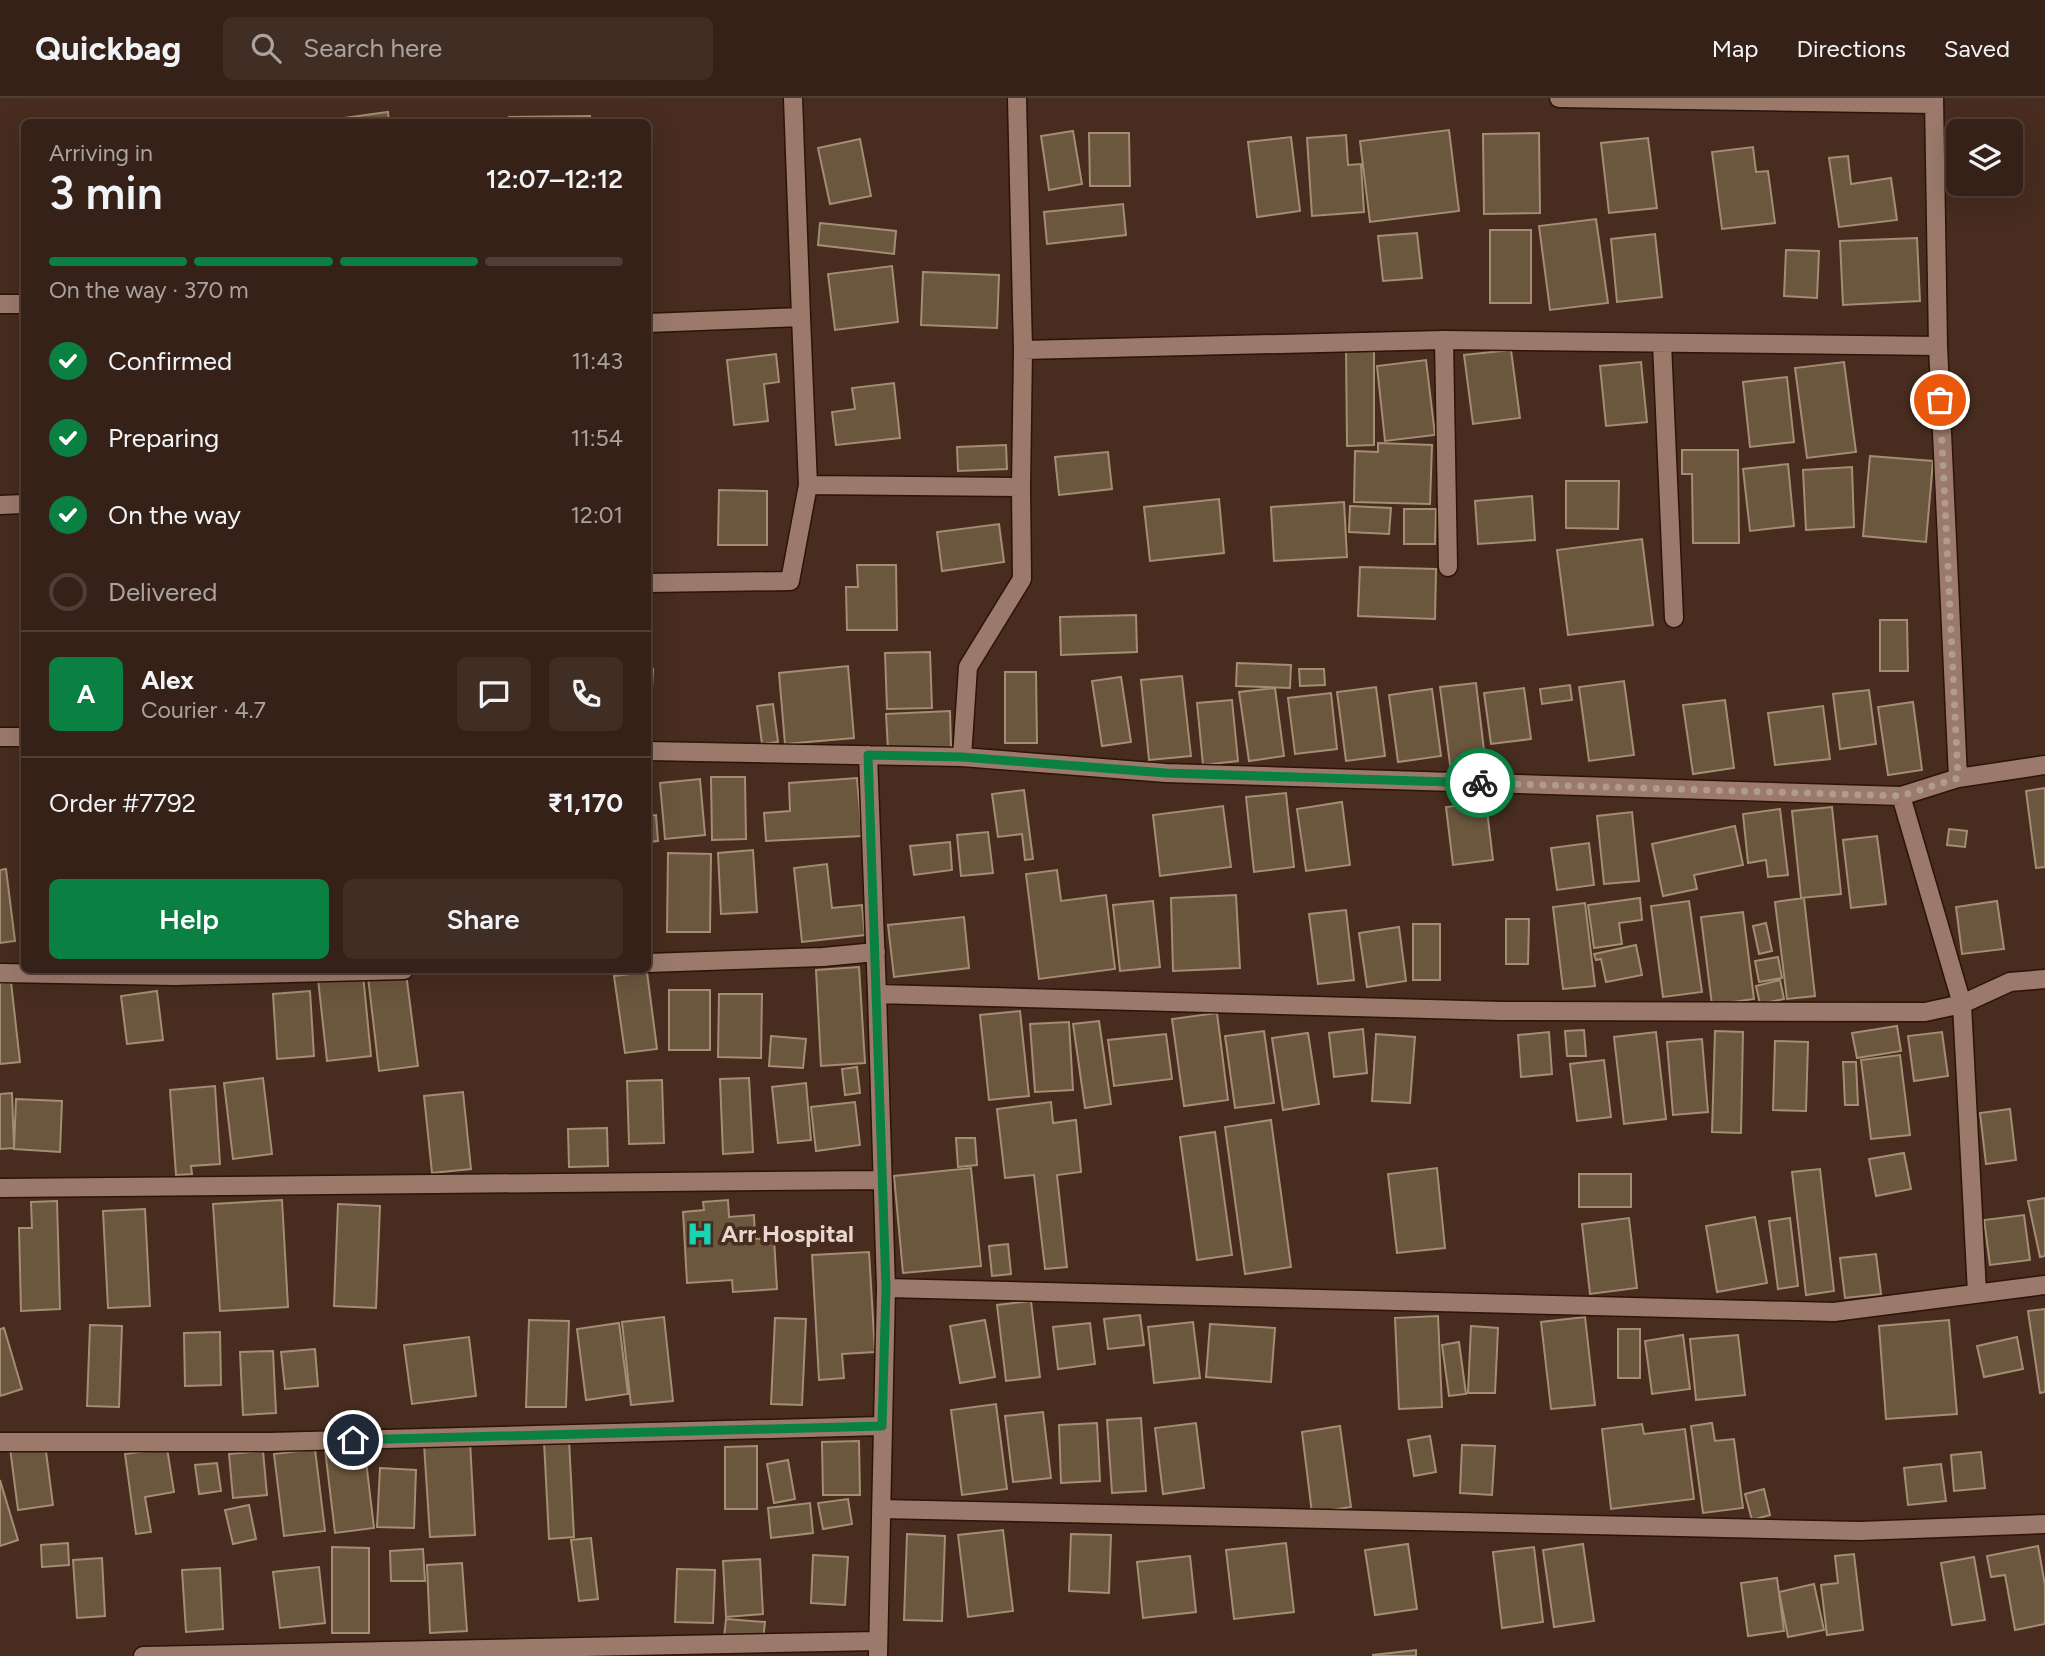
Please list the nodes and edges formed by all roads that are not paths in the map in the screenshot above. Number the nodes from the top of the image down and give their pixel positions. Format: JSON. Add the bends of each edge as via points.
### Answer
{"nodes":[{"id":1,"x":793,"y":98,"type":"edge"},
{"id":2,"x":1017,"y":98,"type":"edge"},
{"id":3,"x":1559,"y":98,"type":"edge"},
{"id":4,"x":1780,"y":100,"type":"edge"},
{"id":5,"x":1934,"y":101,"type":"edge"},
{"id":6,"x":0,"y":304,"type":"edge"},
{"id":7,"x":21,"y":304,"type":"edge"},
{"id":8,"x":801,"y":317,"type":"junction"},
{"id":9,"x":651,"y":323,"type":"edge"},
{"id":10,"x":1444,"y":340,"type":"junction"},
{"id":11,"x":1662,"y":343,"type":"junction"},
{"id":12,"x":1938,"y":346,"type":"junction"},
{"id":13,"x":1023,"y":350,"type":"junction"},
{"id":14,"x":808,"y":485,"type":"junction"},
{"id":15,"x":1021,"y":487,"type":"junction"},
{"id":16,"x":21,"y":504,"type":"edge"},
{"id":17,"x":0,"y":505,"type":"edge"},
{"id":18,"x":1448,"y":567,"type":"dead end"},
{"id":19,"x":651,"y":583,"type":"edge"},
{"id":20,"x":1674,"y":618,"type":"dead end"},
{"id":21,"x":0,"y":737,"type":"edge"},
{"id":22,"x":21,"y":737,"type":"edge"},
{"id":23,"x":651,"y":751,"type":"edge"},
{"id":24,"x":868,"y":755,"type":"junction"},
{"id":25,"x":962,"y":757,"type":"junction"},
{"id":26,"x":2045,"y":765,"type":"edge"},
{"id":27,"x":1958,"y":778,"type":"junction"},
{"id":28,"x":1901,"y":796,"type":"junction"},
{"id":29,"x":876,"y":952,"type":"junction"},
{"id":30,"x":651,"y":962,"type":"edge"},
{"id":31,"x":0,"y":973,"type":"edge"},
{"id":32,"x":290,"y":973,"type":"edge"},
{"id":33,"x":2045,"y":979,"type":"edge"},
{"id":34,"x":877,"y":994,"type":"junction"},
{"id":35,"x":1962,"y":1004,"type":"junction"},
{"id":36,"x":882,"y":1180,"type":"junction"},
{"id":37,"x":0,"y":1188,"type":"edge"},
{"id":38,"x":2045,"y":1285,"type":"edge"},
{"id":39,"x":886,"y":1288,"type":"junction"},
{"id":40,"x":1977,"y":1293,"type":"junction"},
{"id":41,"x":882,"y":1426,"type":"junction"},
{"id":42,"x":0,"y":1441,"type":"edge"},
{"id":43,"x":881,"y":1509,"type":"junction"},
{"id":44,"x":2045,"y":1524,"type":"edge"},
{"id":45,"x":878,"y":1648,"type":"edge"},
{"id":46,"x":226,"y":1655,"type":"edge"},
{"id":47,"x":143,"y":1656,"type":"edge"}],
"edges":[{"from":1,"to":8,"type":"street"},
{"from":2,"to":13,"type":"street"},
{"from":3,"to":4,"type":"street"},
{"from":4,"to":5,"type":"street"},
{"from":5,"to":12,"type":"street"},
{"from":6,"to":7,"type":"street"},
{"from":8,"to":9,"type":"street"},
{"from":8,"to":14,"type":"street"},
{"from":10,"to":11,"type":"street"},
{"from":10,"to":13,"type":"street"},
{"from":10,"to":18,"type":"street"},
{"from":11,"to":12,"type":"street"},
{"from":11,"to":20,"type":"street"},
{"from":12,"to":27,"type":"street"},
{"from":13,"to":15,"type":"street"},
{"from":14,"to":15,"type":"street"},
{"from":14,"to":19,"type":"street","via":[[790,581]]},
{"from":15,"to":25,"type":"street","via":[[1022,579],[968,667]]},
{"from":16,"to":17,"type":"street"},
{"from":21,"to":22,"type":"street"},
{"from":23,"to":24,"type":"street"},
{"from":24,"to":25,"type":"street"},
{"from":24,"to":29,"type":"street"},
{"from":25,"to":28,"type":"street","via":[[1166,773]]},
{"from":26,"to":27,"type":"street"},
{"from":27,"to":28,"type":"street"},
{"from":28,"to":35,"type":"street"},
{"from":29,"to":30,"type":"street"},
{"from":29,"to":34,"type":"street"},
{"from":31,"to":32,"type":"street"},
{"from":33,"to":35,"type":"street","via":[[2010,982]]},
{"from":34,"to":35,"type":"street","via":[[1502,1011],[1925,1012]]},
{"from":34,"to":36,"type":"street"},
{"from":35,"to":40,"type":"street"},
{"from":36,"to":37,"type":"street"},
{"from":36,"to":39,"type":"street"},
{"from":38,"to":40,"type":"street"},
{"from":39,"to":40,"type":"street","via":[[1834,1312]]},
{"from":39,"to":41,"type":"street"},
{"from":41,"to":42,"type":"street","via":[[269,1442]]},
{"from":41,"to":43,"type":"street"},
{"from":43,"to":44,"type":"street","via":[[1858,1531]]},
{"from":43,"to":45,"type":"street"},
{"from":45,"to":46,"type":"street"},
{"from":46,"to":47,"type":"street"}]}
